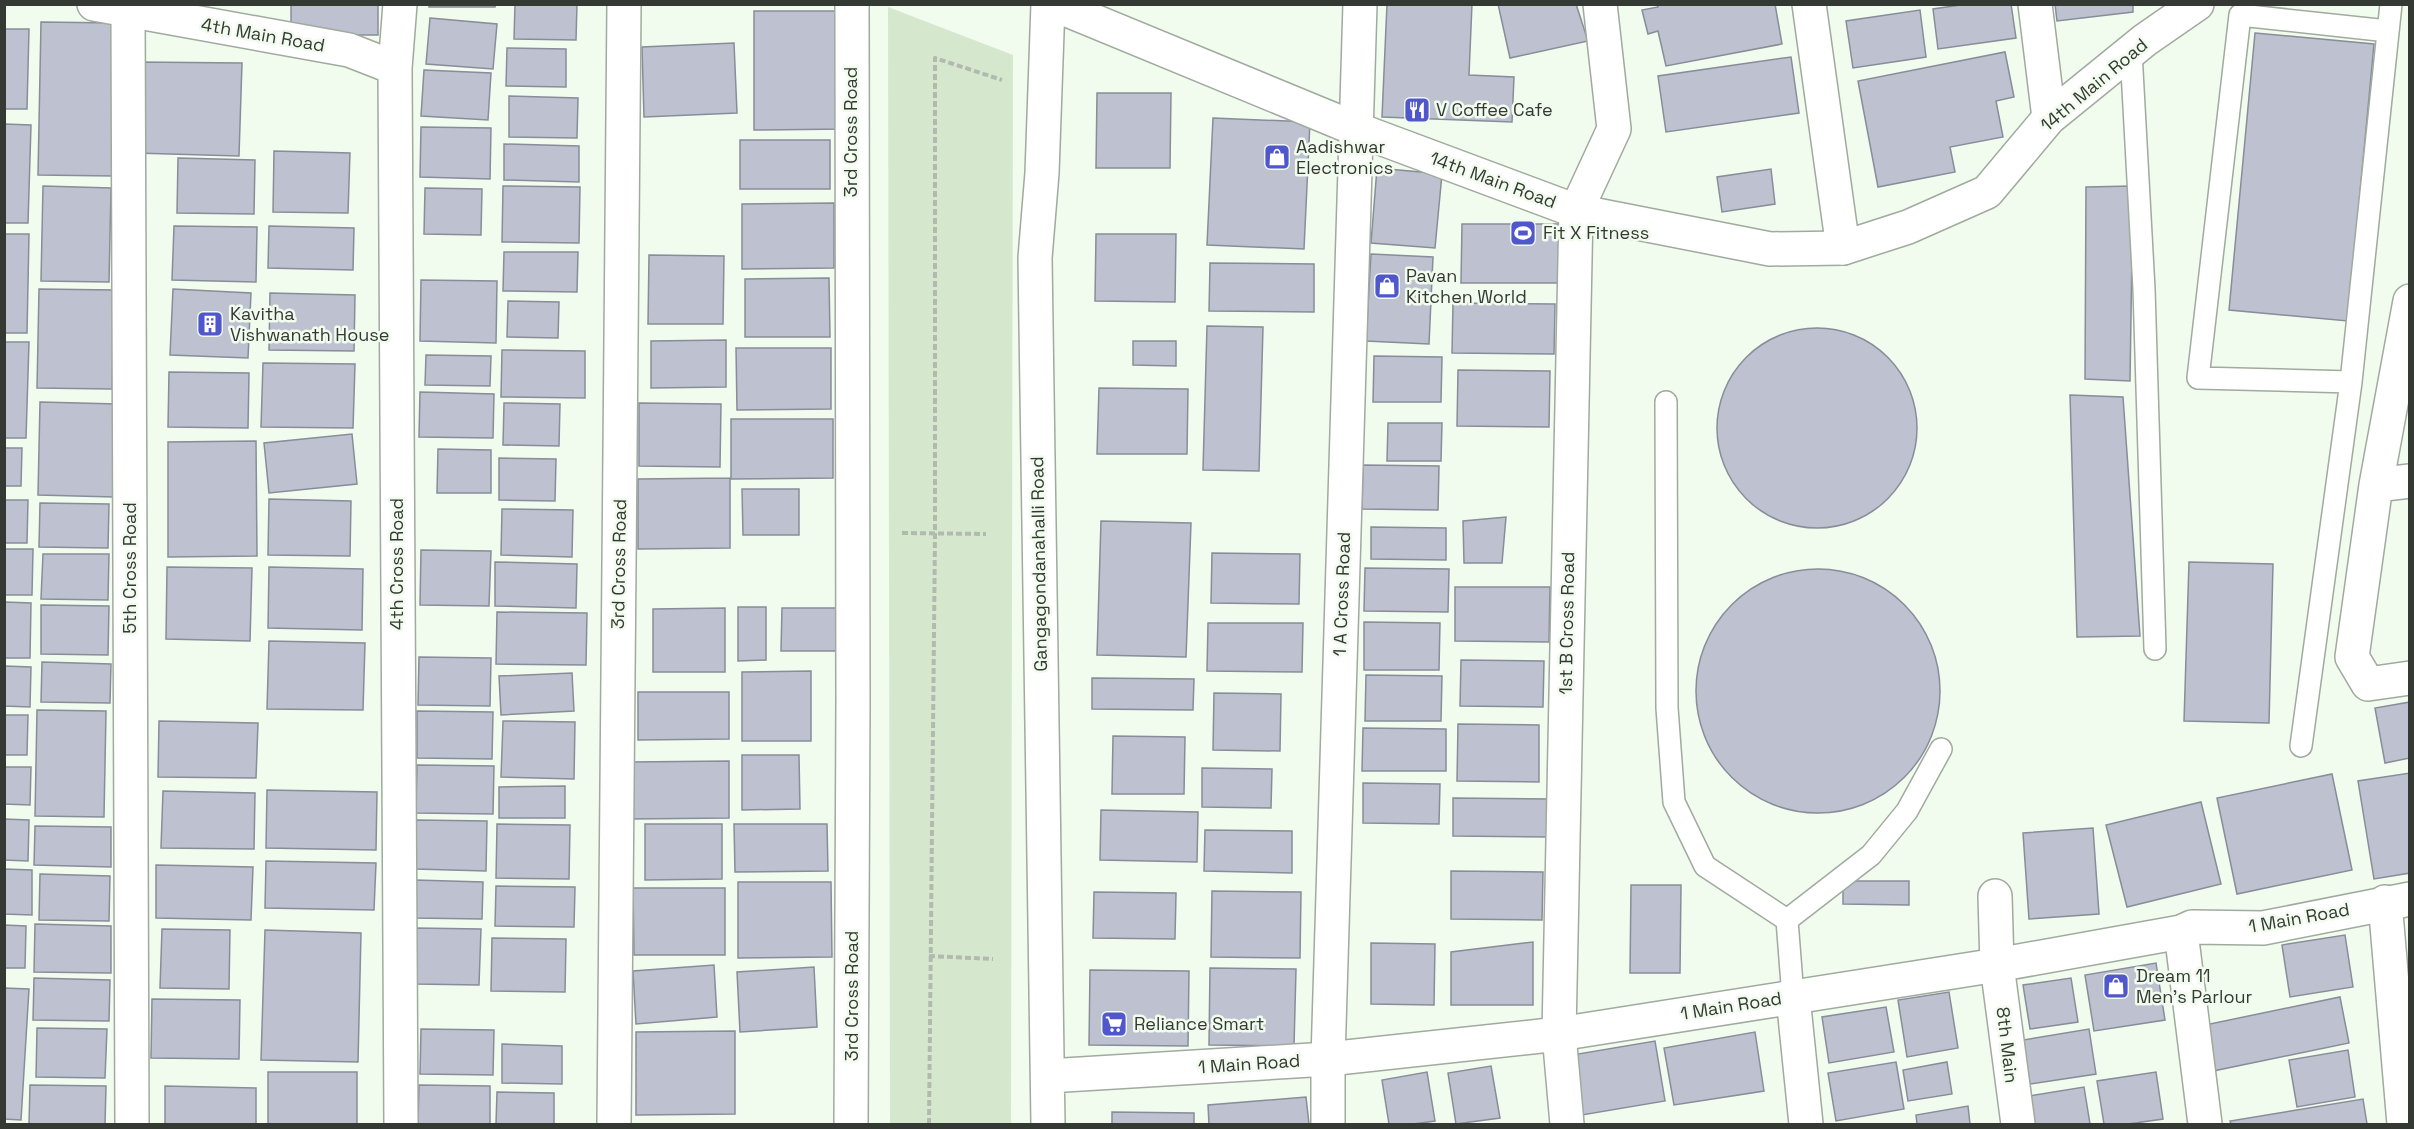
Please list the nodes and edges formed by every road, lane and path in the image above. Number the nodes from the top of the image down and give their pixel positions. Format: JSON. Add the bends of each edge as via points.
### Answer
{"nodes":[{"id":1,"x":94,"y":4,"type":"edge"},
{"id":2,"x":400,"y":4,"type":"edge"},
{"id":3,"x":624,"y":4,"type":"edge"},
{"id":4,"x":852,"y":4,"type":"edge"},
{"id":5,"x":1048,"y":4,"type":"edge"},
{"id":6,"x":1053,"y":4,"type":"edge"},
{"id":7,"x":1360,"y":4,"type":"edge"},
{"id":8,"x":1600,"y":4,"type":"edge"},
{"id":9,"x":1809,"y":4,"type":"edge"},
{"id":10,"x":2035,"y":4,"type":"edge"},
{"id":11,"x":2197,"y":4,"type":"edge"},
{"id":12,"x":2391,"y":4,"type":"edge"},
{"id":13,"x":128,"y":11,"type":"junction"},
{"id":14,"x":2388,"y":30,"type":"junction"},
{"id":15,"x":2131,"y":52,"type":"junction"},
{"id":16,"x":394,"y":68,"type":"junction"},
{"id":17,"x":1002,"y":80,"type":"dead end"},
{"id":18,"x":2049,"y":118,"type":"junction"},
{"id":19,"x":1356,"y":129,"type":"junction"},
{"id":20,"x":1576,"y":211,"type":"junction"},
{"id":21,"x":1843,"y":248,"type":"junction"},
{"id":22,"x":2408,"y":321,"type":"edge"},
{"id":23,"x":2351,"y":382,"type":"junction"},
{"id":24,"x":1666,"y":402,"type":"dead end"},
{"id":25,"x":2409,"y":481,"type":"edge"},
{"id":26,"x":2376,"y":485,"type":"junction"},
{"id":27,"x":902,"y":533,"type":"dead end"},
{"id":28,"x":935,"y":534,"type":"junction"},
{"id":29,"x":986,"y":534,"type":"dead end"},
{"id":30,"x":2155,"y":650,"type":"dead end"},
{"id":31,"x":2409,"y":678,"type":"edge"},
{"id":32,"x":2301,"y":746,"type":"dead end"},
{"id":33,"x":1941,"y":749,"type":"dead end"},
{"id":34,"x":1995,"y":896,"type":"dead end"},
{"id":35,"x":2397,"y":901,"type":"edge"},
{"id":36,"x":1787,"y":920,"type":"junction"},
{"id":37,"x":2181,"y":932,"type":"junction"},
{"id":38,"x":929,"y":956,"type":"junction"},
{"id":39,"x":993,"y":959,"type":"dead end"},
{"id":40,"x":1997,"y":965,"type":"junction"},
{"id":41,"x":1793,"y":997,"type":"junction"},
{"id":42,"x":1559,"y":1034,"type":"junction"},
{"id":43,"x":1328,"y":1059,"type":"junction"},
{"id":44,"x":1048,"y":1077,"type":"junction"},
{"id":45,"x":132,"y":1125,"type":"edge"},
{"id":46,"x":401,"y":1125,"type":"edge"},
{"id":47,"x":614,"y":1125,"type":"edge"},
{"id":48,"x":851,"y":1125,"type":"edge"},
{"id":49,"x":929,"y":1125,"type":"edge"},
{"id":50,"x":1048,"y":1125,"type":"edge"},
{"id":51,"x":1328,"y":1125,"type":"edge"},
{"id":52,"x":1567,"y":1125,"type":"edge"},
{"id":53,"x":1806,"y":1125,"type":"edge"},
{"id":54,"x":2018,"y":1125,"type":"edge"},
{"id":55,"x":2205,"y":1125,"type":"edge"},
{"id":56,"x":2404,"y":1125,"type":"edge"}],
"edges":[{"from":1,"to":13,"type":"street","name":"4th Main Road"},
{"from":2,"to":16,"type":"street","name":"4th Cross Road"},
{"from":3,"to":47,"type":"street","name":"3rd Cross Road"},
{"from":4,"to":48,"type":"street","name":"3rd Cross Road"},
{"from":5,"to":44,"type":"street","name":"Gangagondanahalli Road","via":[[1035,258]]},
{"from":6,"to":19,"type":"street","name":"14th Main Road"},
{"from":7,"to":19,"type":"street","name":"1 A Cross Road"},
{"from":8,"to":20,"type":"street","via":[[1614,129]]},
{"from":9,"to":21,"type":"street"},
{"from":10,"to":18,"type":"street"},
{"from":11,"to":15,"type":"street","name":"14th Main Road"},
{"from":12,"to":14,"type":"lane"},
{"from":13,"to":16,"type":"street","name":"4th Main Road","via":[[349,50]]},
{"from":13,"to":45,"type":"street","name":"5th Cross Road"},
{"from":14,"to":23,"type":"lane"},
{"from":14,"to":23,"type":"lane","via":[[2240,15],[2198,378]]},
{"from":15,"to":18,"type":"street","name":"14th Main Road"},
{"from":15,"to":30,"type":"lane","via":[[2144,290]]},
{"from":16,"to":46,"type":"street","name":"4th Cross Road"},
{"from":17,"to":28,"type":"path","via":[[935,58]]},
{"from":18,"to":21,"type":"street","name":"14th Main Road","via":[[1987,192],[1908,227]]},
{"from":19,"to":20,"type":"street","name":"14th Main Road"},
{"from":19,"to":43,"type":"street","name":"1 A Cross Road"},
{"from":20,"to":21,"type":"street","name":"14th Main Road","via":[[1770,249]]},
{"from":20,"to":42,"type":"street","name":"1st B Cross Road"},
{"from":22,"to":26,"type":"street"},
{"from":23,"to":32,"type":"lane"},
{"from":24,"to":36,"type":"lane","via":[[1667,708],[1674,802],[1705,866]]},
{"from":25,"to":26,"type":"street"},
{"from":26,"to":31,"type":"street","via":[[2352,657],[2368,684]]},
{"from":27,"to":28,"type":"path"},
{"from":28,"to":29,"type":"path"},
{"from":28,"to":38,"type":"path"},
{"from":33,"to":36,"type":"lane","via":[[1907,811],[1871,855]]},
{"from":34,"to":40,"type":"street","name":"8th Main"},
{"from":35,"to":37,"type":"street","name":"1 Main Road","via":[[2263,928],[2192,927]]},
{"from":35,"to":56,"type":"street"},
{"from":36,"to":41,"type":"lane"},
{"from":37,"to":40,"type":"street","name":"1 Main Road"},
{"from":37,"to":55,"type":"street"},
{"from":38,"to":39,"type":"path"},
{"from":38,"to":49,"type":"path"},
{"from":40,"to":41,"type":"street","name":"1 Main Road"},
{"from":40,"to":54,"type":"street","name":"8th Main"},
{"from":41,"to":42,"type":"street","name":"1 Main Road"},
{"from":41,"to":53,"type":"street"},
{"from":42,"to":43,"type":"street","name":"1 Main Road"},
{"from":42,"to":52,"type":"street","name":"1st B Cross Road"},
{"from":43,"to":44,"type":"street","name":"1 Main Road"},
{"from":43,"to":51,"type":"street","name":"1 A Cross Road"},
{"from":44,"to":50,"type":"street","name":"Gangagondanahalli Road"}]}
